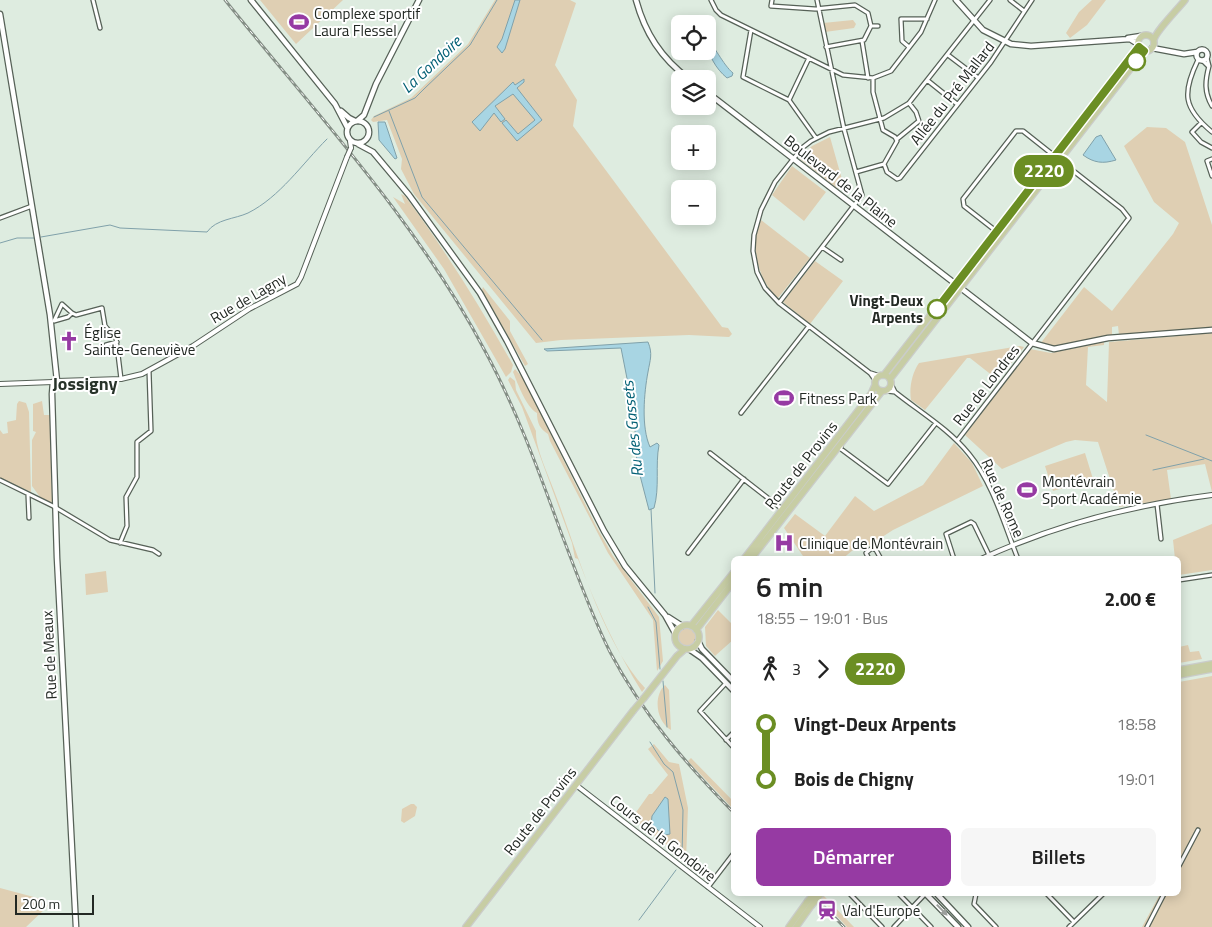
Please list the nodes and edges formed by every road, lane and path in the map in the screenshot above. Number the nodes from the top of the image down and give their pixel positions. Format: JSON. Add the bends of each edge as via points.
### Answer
{"nodes":[{"id":1,"x":93,"y":0,"type":"edge"},
{"id":2,"x":251,"y":0,"type":"edge"},
{"id":3,"x":419,"y":0,"type":"edge"},
{"id":4,"x":636,"y":0,"type":"edge"},
{"id":5,"x":711,"y":0,"type":"edge"},
{"id":6,"x":772,"y":0,"type":"edge"},
{"id":7,"x":817,"y":0,"type":"edge"},
{"id":8,"x":858,"y":0,"type":"edge"},
{"id":9,"x":936,"y":0,"type":"edge"},
{"id":10,"x":956,"y":0,"type":"edge"},
{"id":11,"x":990,"y":0,"type":"edge"},
{"id":12,"x":1010,"y":0,"type":"edge"},
{"id":13,"x":1032,"y":0,"type":"edge"},
{"id":14,"x":1184,"y":0,"type":"edge"},
{"id":15,"x":858,"y":5,"type":"junction"},
{"id":16,"x":818,"y":9,"type":"junction"},
{"id":17,"x":1024,"y":11,"type":"junction"},
{"id":18,"x":0,"y":14,"type":"edge"},
{"id":19,"x":927,"y":19,"type":"junction"},
{"id":20,"x":972,"y":21,"type":"junction"},
{"id":21,"x":871,"y":26,"type":"junction"},
{"id":22,"x":878,"y":26,"type":"dead end"},
{"id":23,"x":100,"y":28,"type":"dead end"},
{"id":24,"x":751,"y":29,"type":"junction"},
{"id":25,"x":1144,"y":36,"type":"junction"},
{"id":26,"x":1122,"y":40,"type":"junction"},
{"id":27,"x":862,"y":41,"type":"junction"},
{"id":28,"x":1005,"y":42,"type":"junction"},
{"id":29,"x":1154,"y":43,"type":"junction"},
{"id":30,"x":826,"y":47,"type":"junction"},
{"id":31,"x":909,"y":47,"type":"junction"},
{"id":32,"x":1140,"y":47,"type":"junction"},
{"id":33,"x":948,"y":55,"type":"junction"},
{"id":34,"x":1204,"y":55,"type":"edge"},
{"id":35,"x":809,"y":58,"type":"junction"},
{"id":36,"x":831,"y":68,"type":"junction"},
{"id":37,"x":678,"y":70,"type":"edge"},
{"id":38,"x":977,"y":77,"type":"junction"},
{"id":39,"x":868,"y":78,"type":"junction"},
{"id":40,"x":873,"y":78,"type":"junction"},
{"id":41,"x":927,"y":80,"type":"junction"},
{"id":42,"x":1210,"y":98,"type":"edge"},
{"id":43,"x":716,"y":99,"type":"edge"},
{"id":44,"x":789,"y":100,"type":"junction"},
{"id":45,"x":335,"y":104,"type":"junction"},
{"id":46,"x":909,"y":104,"type":"junction"},
{"id":47,"x":957,"y":104,"type":"junction"},
{"id":48,"x":1212,"y":106,"type":"edge"},
{"id":49,"x":364,"y":115,"type":"junction"},
{"id":50,"x":880,"y":120,"type":"junction"},
{"id":51,"x":356,"y":121,"type":"junction"},
{"id":52,"x":1201,"y":123,"type":"junction"},
{"id":53,"x":365,"y":124,"type":"junction"},
{"id":54,"x":347,"y":127,"type":"junction"},
{"id":55,"x":844,"y":129,"type":"junction"},
{"id":56,"x":1212,"y":132,"type":"edge"},
{"id":57,"x":368,"y":136,"type":"junction"},
{"id":58,"x":816,"y":138,"type":"junction"},
{"id":59,"x":897,"y":140,"type":"junction"},
{"id":60,"x":350,"y":141,"type":"junction"},
{"id":61,"x":358,"y":144,"type":"junction"},
{"id":62,"x":351,"y":148,"type":"junction"},
{"id":63,"x":1212,"y":148,"type":"edge"},
{"id":64,"x":373,"y":152,"type":"junction"},
{"id":65,"x":1057,"y":158,"type":"junction"},
{"id":66,"x":792,"y":159,"type":"junction"},
{"id":67,"x":1212,"y":160,"type":"edge"},
{"id":68,"x":884,"y":164,"type":"junction"},
{"id":69,"x":856,"y":172,"type":"junction"},
{"id":70,"x":1212,"y":176,"type":"edge"},
{"id":71,"x":33,"y":206,"type":"junction"},
{"id":72,"x":854,"y":206,"type":"junction"},
{"id":73,"x":0,"y":218,"type":"edge"},
{"id":74,"x":997,"y":231,"type":"junction"},
{"id":75,"x":822,"y":247,"type":"junction"},
{"id":76,"x":840,"y":260,"type":"dead end"},
{"id":77,"x":957,"y":287,"type":"junction"},
{"id":78,"x":779,"y":303,"type":"junction"},
{"id":79,"x":72,"y":313,"type":"junction"},
{"id":80,"x":53,"y":322,"type":"junction"},
{"id":81,"x":809,"y":326,"type":"junction"},
{"id":82,"x":1212,"y":330,"type":"edge"},
{"id":83,"x":117,"y":342,"type":"junction"},
{"id":84,"x":1032,"y":343,"type":"junction"},
{"id":85,"x":106,"y":345,"type":"dead end"},
{"id":86,"x":149,"y":371,"type":"junction"},
{"id":87,"x":870,"y":373,"type":"junction"},
{"id":88,"x":121,"y":379,"type":"junction"},
{"id":89,"x":879,"y":379,"type":"junction"},
{"id":90,"x":55,"y":381,"type":"junction"},
{"id":91,"x":891,"y":382,"type":"junction"},
{"id":92,"x":0,"y":384,"type":"edge"},
{"id":93,"x":884,"y":391,"type":"junction"},
{"id":94,"x":895,"y":392,"type":"junction"},
{"id":95,"x":741,"y":413,"type":"dead end"},
{"id":96,"x":936,"y":423,"type":"junction"},
{"id":97,"x":957,"y":441,"type":"junction"},
{"id":98,"x":840,"y":446,"type":"junction"},
{"id":99,"x":710,"y":453,"type":"dead end"},
{"id":100,"x":744,"y":479,"type":"junction"},
{"id":101,"x":0,"y":480,"type":"edge"},
{"id":102,"x":28,"y":494,"type":"junction"},
{"id":103,"x":1212,"y":495,"type":"edge"},
{"id":104,"x":1157,"y":504,"type":"junction"},
{"id":105,"x":55,"y":508,"type":"junction"},
{"id":106,"x":784,"y":511,"type":"junction"},
{"id":107,"x":29,"y":518,"type":"dead end"},
{"id":108,"x":1162,"y":539,"type":"dead end"},
{"id":109,"x":120,"y":543,"type":"junction"},
{"id":110,"x":1012,"y":545,"type":"junction"},
{"id":111,"x":688,"y":553,"type":"dead end"},
{"id":112,"x":159,"y":554,"type":"dead end"},
{"id":113,"x":988,"y":555,"type":"joint"},
{"id":114,"x":746,"y":556,"type":"edge"},
{"id":115,"x":753,"y":556,"type":"edge"},
{"id":116,"x":868,"y":556,"type":"edge"},
{"id":117,"x":879,"y":556,"type":"edge"},
{"id":118,"x":953,"y":556,"type":"edge"},
{"id":119,"x":1017,"y":556,"type":"edge"},
{"id":120,"x":1212,"y":575,"type":"edge"},
{"id":121,"x":731,"y":576,"type":"edge"},
{"id":122,"x":1181,"y":580,"type":"edge"},
{"id":123,"x":731,"y":585,"type":"edge"},
{"id":124,"x":665,"y":615,"type":"junction"},
{"id":125,"x":682,"y":626,"type":"junction"},
{"id":126,"x":694,"y":628,"type":"junction"},
{"id":127,"x":676,"y":633,"type":"junction"},
{"id":128,"x":698,"y":641,"type":"junction"},
{"id":129,"x":677,"y":644,"type":"junction"},
{"id":130,"x":687,"y":649,"type":"junction"},
{"id":131,"x":1212,"y":664,"type":"edge"},
{"id":132,"x":1212,"y":669,"type":"edge"},
{"id":133,"x":666,"y":670,"type":"junction"},
{"id":134,"x":1181,"y":670,"type":"edge"},
{"id":135,"x":1181,"y":675,"type":"edge"},
{"id":136,"x":731,"y":676,"type":"edge"},
{"id":137,"x":725,"y":684,"type":"junction"},
{"id":138,"x":731,"y":689,"type":"edge"},
{"id":139,"x":731,"y":735,"type":"edge"},
{"id":140,"x":726,"y":740,"type":"junction"},
{"id":141,"x":731,"y":745,"type":"edge"},
{"id":142,"x":576,"y":785,"type":"junction"},
{"id":143,"x":1198,"y":830,"type":"dead end"},
{"id":144,"x":731,"y":857,"type":"edge"},
{"id":145,"x":1181,"y":862,"type":"edge"},
{"id":146,"x":708,"y":887,"type":"junction"},
{"id":147,"x":813,"y":896,"type":"edge"},
{"id":148,"x":819,"y":896,"type":"edge"},
{"id":149,"x":854,"y":896,"type":"edge"},
{"id":150,"x":901,"y":896,"type":"edge"},
{"id":151,"x":924,"y":896,"type":"edge"},
{"id":152,"x":928,"y":896,"type":"edge"},
{"id":153,"x":938,"y":896,"type":"edge"},
{"id":154,"x":976,"y":896,"type":"edge"},
{"id":155,"x":1049,"y":896,"type":"edge"},
{"id":156,"x":1101,"y":896,"type":"edge"},
{"id":157,"x":1163,"y":896,"type":"edge"},
{"id":158,"x":809,"y":904,"type":"junction"},
{"id":159,"x":912,"y":908,"type":"junction"},
{"id":160,"x":1074,"y":922,"type":"junction"},
{"id":161,"x":76,"y":927,"type":"edge"},
{"id":162,"x":466,"y":927,"type":"edge"},
{"id":163,"x":760,"y":927,"type":"edge"},
{"id":164,"x":789,"y":927,"type":"edge"},
{"id":165,"x":796,"y":927,"type":"edge"},
{"id":166,"x":882,"y":927,"type":"edge"},
{"id":167,"x":894,"y":927,"type":"edge"},
{"id":168,"x":931,"y":927,"type":"edge"},
{"id":169,"x":958,"y":927,"type":"edge"},
{"id":170,"x":968,"y":927,"type":"edge"},
{"id":171,"x":996,"y":927,"type":"edge"},
{"id":172,"x":1069,"y":927,"type":"edge"},
{"id":173,"x":1147,"y":927,"type":"edge"}],
"edges":[{"from":1,"to":23,"type":"street"},
{"from":2,"to":45,"type":"main road"},
{"from":3,"to":49,"type":"main road","via":[[376,84]]},
{"from":4,"to":37,"type":"main road","via":[[644,26],[656,46]]},
{"from":5,"to":24,"type":"street","via":[[718,13]]},
{"from":6,"to":16,"type":"street","via":[[771,6]]},
{"from":7,"to":16,"type":"street"},
{"from":8,"to":15,"type":"street"},
{"from":9,"to":19,"type":"street"},
{"from":10,"to":20,"type":"main road"},
{"from":11,"to":20,"type":"street"},
{"from":12,"to":17,"type":"street"},
{"from":13,"to":17,"type":"street","name":"Allée du Pré Mallard"},
{"from":14,"to":25,"type":"main road","via":[[1164,22]]},
{"from":14,"to":29,"type":"main road","via":[[1156,33]]},
{"from":15,"to":16,"type":"street"},
{"from":15,"to":21,"type":"street","via":[[868,13]]},
{"from":16,"to":30,"type":"street"},
{"from":17,"to":28,"type":"street","name":"Allée du Pré Mallard"},
{"from":18,"to":71,"type":"main road","name":"Rue de Meaux"},
{"from":19,"to":31,"type":"street"},
{"from":19,"to":31,"type":"street","via":[[901,19],[902,41]]},
{"from":20,"to":28,"type":"main road","via":[[990,36]]},
{"from":20,"to":33,"type":"street"},
{"from":21,"to":22,"type":"street"},
{"from":21,"to":27,"type":"street"},
{"from":24,"to":35,"type":"street"},
{"from":24,"to":44,"type":"street","via":[[743,77]]},
{"from":25,"to":26,"type":"main road"},
{"from":25,"to":29,"type":"main road"},
{"from":25,"to":32,"type":"main road"},
{"from":26,"to":28,"type":"main road","via":[[1031,46]]},
{"from":26,"to":32,"type":"main road","via":[[1133,40]]},
{"from":27,"to":30,"type":"street"},
{"from":27,"to":39,"type":"street"},
{"from":28,"to":38,"type":"street","name":"Allée du Pré Mallard"},
{"from":29,"to":32,"type":"main road"},
{"from":29,"to":34,"type":"main road","via":[[1172,52]]},
{"from":30,"to":36,"type":"street"},
{"from":31,"to":40,"type":"street","via":[[891,71]]},
{"from":32,"to":65,"type":"main road","name":"Route de Provins"},
{"from":33,"to":38,"type":"street"},
{"from":33,"to":41,"type":"street"},
{"from":34,"to":42,"type":"street","via":[[1209,66],[1205,79]]},
{"from":34,"to":52,"type":"street","via":[[1188,84],[1186,95]]},
{"from":35,"to":36,"type":"street"},
{"from":35,"to":44,"type":"street"},
{"from":36,"to":39,"type":"street","via":[[847,76]]},
{"from":36,"to":55,"type":"street"},
{"from":38,"to":47,"type":"street","name":"Allée du Pré Mallard"},
{"from":39,"to":40,"type":"street"},
{"from":40,"to":50,"type":"street"},
{"from":41,"to":46,"type":"street"},
{"from":41,"to":47,"type":"street"},
{"from":42,"to":48,"type":"street"},
{"from":43,"to":66,"type":"main road","name":"Boulevard de la Plaine"},
{"from":44,"to":58,"type":"street"},
{"from":45,"to":51,"type":"main road"},
{"from":45,"to":54,"type":"main road"},
{"from":46,"to":50,"type":"street"},
{"from":46,"to":59,"type":"street","via":[[919,121]]},
{"from":47,"to":68,"type":"street","name":"Allée du Pré Mallard","via":[[900,178],[887,172]]},
{"from":49,"to":51,"type":"main road"},
{"from":49,"to":53,"type":"main road"},
{"from":50,"to":55,"type":"street"},
{"from":50,"to":59,"type":"street","via":[[885,133]]},
{"from":51,"to":53,"type":"main road"},
{"from":51,"to":54,"type":"main road"},
{"from":52,"to":56,"type":"street"},
{"from":52,"to":63,"type":"street","via":[[1192,132]]},
{"from":53,"to":57,"type":"main road","via":[[369,129]]},
{"from":54,"to":60,"type":"main road"},
{"from":55,"to":58,"type":"street"},
{"from":55,"to":69,"type":"street"},
{"from":57,"to":61,"type":"main road"},
{"from":57,"to":64,"type":"main road"},
{"from":58,"to":66,"type":"street"},
{"from":59,"to":68,"type":"street"},
{"from":60,"to":61,"type":"main road"},
{"from":60,"to":62,"type":"street"},
{"from":61,"to":62,"type":"street"},
{"from":61,"to":64,"type":"main road"},
{"from":62,"to":86,"type":"street","name":"Rue de Lagny","bridge":true,"via":[[297,284],[249,309]]},
{"from":64,"to":124,"type":"main road","via":[[480,293],[604,531],[636,581]]},
{"from":65,"to":74,"type":"main road","name":"Route de Provins"},
{"from":65,"to":74,"type":"street","via":[[1022,131],[1016,131],[963,199],[964,206]]},
{"from":65,"to":77,"type":"main road","name":"Route de Provins"},
{"from":65,"to":84,"type":"street","name":"Rue de Londres","via":[[1129,218]]},
{"from":66,"to":72,"type":"main road","name":"Boulevard de la Plaine"},
{"from":66,"to":78,"type":"street","via":[[765,198],[753,243],[757,272],[765,288]]},
{"from":67,"to":70,"type":"street","via":[[1206,160]]},
{"from":68,"to":69,"type":"street"},
{"from":69,"to":72,"type":"street","via":[[862,193]]},
{"from":71,"to":73,"type":"street"},
{"from":71,"to":80,"type":"main road","name":"Rue de Meaux"},
{"from":72,"to":75,"type":"street"},
{"from":72,"to":77,"type":"main road","name":"Boulevard de la Plaine"},
{"from":74,"to":77,"type":"main road","name":"Route de Provins"},
{"from":75,"to":76,"type":"street"},
{"from":75,"to":78,"type":"street"},
{"from":77,"to":84,"type":"main road","name":"Boulevard de la Plaine"},
{"from":77,"to":89,"type":"main road","name":"Route de Provins"},
{"from":77,"to":91,"type":"main road","name":"Route de Provins"},
{"from":78,"to":81,"type":"street"},
{"from":79,"to":80,"type":"street"},
{"from":79,"to":80,"type":"street","via":[[62,304]]},
{"from":79,"to":83,"type":"street","via":[[76,315],[101,308],[105,326]]},
{"from":80,"to":90,"type":"main road","name":"Rue de Meaux"},
{"from":81,"to":87,"type":"street"},
{"from":81,"to":95,"type":"street"},
{"from":82,"to":84,"type":"main road","via":[[1108,338],[1054,349]]},
{"from":83,"to":85,"type":"street"},
{"from":83,"to":88,"type":"street"},
{"from":84,"to":97,"type":"street","name":"Rue de Londres"},
{"from":86,"to":88,"type":"street","name":"Rue de Lagny"},
{"from":86,"to":109,"type":"street","via":[[151,431],[137,442],[136,477],[126,497],[127,526]]},
{"from":87,"to":89,"type":"street"},
{"from":87,"to":89,"type":"street"},
{"from":88,"to":90,"type":"street","name":"Rue de Lagny"},
{"from":89,"to":91,"type":"main road"},
{"from":89,"to":93,"type":"main road"},
{"from":89,"to":106,"type":"main road","name":"Route de Provins"},
{"from":90,"to":92,"type":"street","name":"Rue de Lagny"},
{"from":90,"to":105,"type":"main road","name":"Rue de Meaux"},
{"from":91,"to":93,"type":"main road","name":"Route de Provins"},
{"from":91,"to":94,"type":"street"},
{"from":93,"to":94,"type":"street"},
{"from":93,"to":98,"type":"main road","name":"Route de Provins"},
{"from":94,"to":96,"type":"street","name":"Rue de Rome"},
{"from":96,"to":97,"type":"street","name":"Rue de Rome"},
{"from":96,"to":98,"type":"street","via":[[888,484]]},
{"from":97,"to":110,"type":"street","name":"Rue de Rome","via":[[983,474]]},
{"from":98,"to":106,"type":"main road","name":"Route de Provins"},
{"from":99,"to":100,"type":"street"},
{"from":100,"to":106,"type":"street"},
{"from":100,"to":111,"type":"street"},
{"from":101,"to":102,"type":"street"},
{"from":102,"to":105,"type":"street"},
{"from":102,"to":107,"type":"street"},
{"from":103,"to":104,"type":"street"},
{"from":104,"to":108,"type":"street"},
{"from":104,"to":110,"type":"street","via":[[1095,518]]},
{"from":105,"to":109,"type":"street","via":[[100,536]]},
{"from":105,"to":161,"type":"main road","name":"Rue de Meaux"},
{"from":106,"to":114,"type":"main road","name":"Route de Provins"},
{"from":106,"to":115,"type":"main road","name":"Route de Provins"},
{"from":109,"to":112,"type":"street"},
{"from":110,"to":113,"type":"street"},
{"from":110,"to":119,"type":"street","name":"Rue de Rome"},
{"from":113,"to":118,"type":"street","via":[[971,522],[946,534]]},
{"from":116,"to":117,"type":"street","via":[[866,553],[872,548]]},
{"from":120,"to":122,"type":"street"},
{"from":121,"to":126,"type":"main road"},
{"from":123,"to":126,"type":"main road"},
{"from":124,"to":125,"type":"main road"},
{"from":124,"to":127,"type":"main road"},
{"from":125,"to":126,"type":"main road"},
{"from":125,"to":127,"type":"main road"},
{"from":126,"to":128,"type":"main road"},
{"from":127,"to":129,"type":"main road"},
{"from":128,"to":130,"type":"main road"},
{"from":128,"to":136,"type":"main road","via":[[702,649]]},
{"from":129,"to":130,"type":"main road"},
{"from":129,"to":133,"type":"main road"},
{"from":130,"to":133,"type":"main road"},
{"from":130,"to":137,"type":"main road","via":[[696,652]]},
{"from":131,"to":134,"type":"main road"},
{"from":132,"to":135,"type":"main road"},
{"from":133,"to":142,"type":"main road","name":"Route de Provins","bridge":true},
{"from":137,"to":138,"type":"main road"},
{"from":137,"to":140,"type":"street","via":[[700,711]]},
{"from":139,"to":140,"type":"street"},
{"from":140,"to":141,"type":"street"},
{"from":142,"to":146,"type":"street","name":"Cours de la Gondoire"},
{"from":142,"to":162,"type":"main road","name":"Route de Provins"},
{"from":143,"to":145,"type":"street"},
{"from":144,"to":146,"type":"street"},
{"from":146,"to":163,"type":"street","name":"Cours de la Gondoire"},
{"from":147,"to":158,"type":"main road","bridge":true},
{"from":148,"to":158,"type":"main road","bridge":true},
{"from":149,"to":166,"type":"street"},
{"from":150,"to":159,"type":"street"},
{"from":151,"to":159,"type":"street"},
{"from":152,"to":169,"type":"main road","one_way":true},
{"from":153,"to":170,"type":"main road"},
{"from":154,"to":171,"type":"street","via":[[974,904]]},
{"from":155,"to":160,"type":"street"},
{"from":156,"to":160,"type":"street"},
{"from":157,"to":173,"type":"street"},
{"from":158,"to":164,"type":"main road"},
{"from":158,"to":165,"type":"main road"},
{"from":159,"to":167,"type":"street"},
{"from":159,"to":168,"type":"street"},
{"from":160,"to":172,"type":"street"}]}
